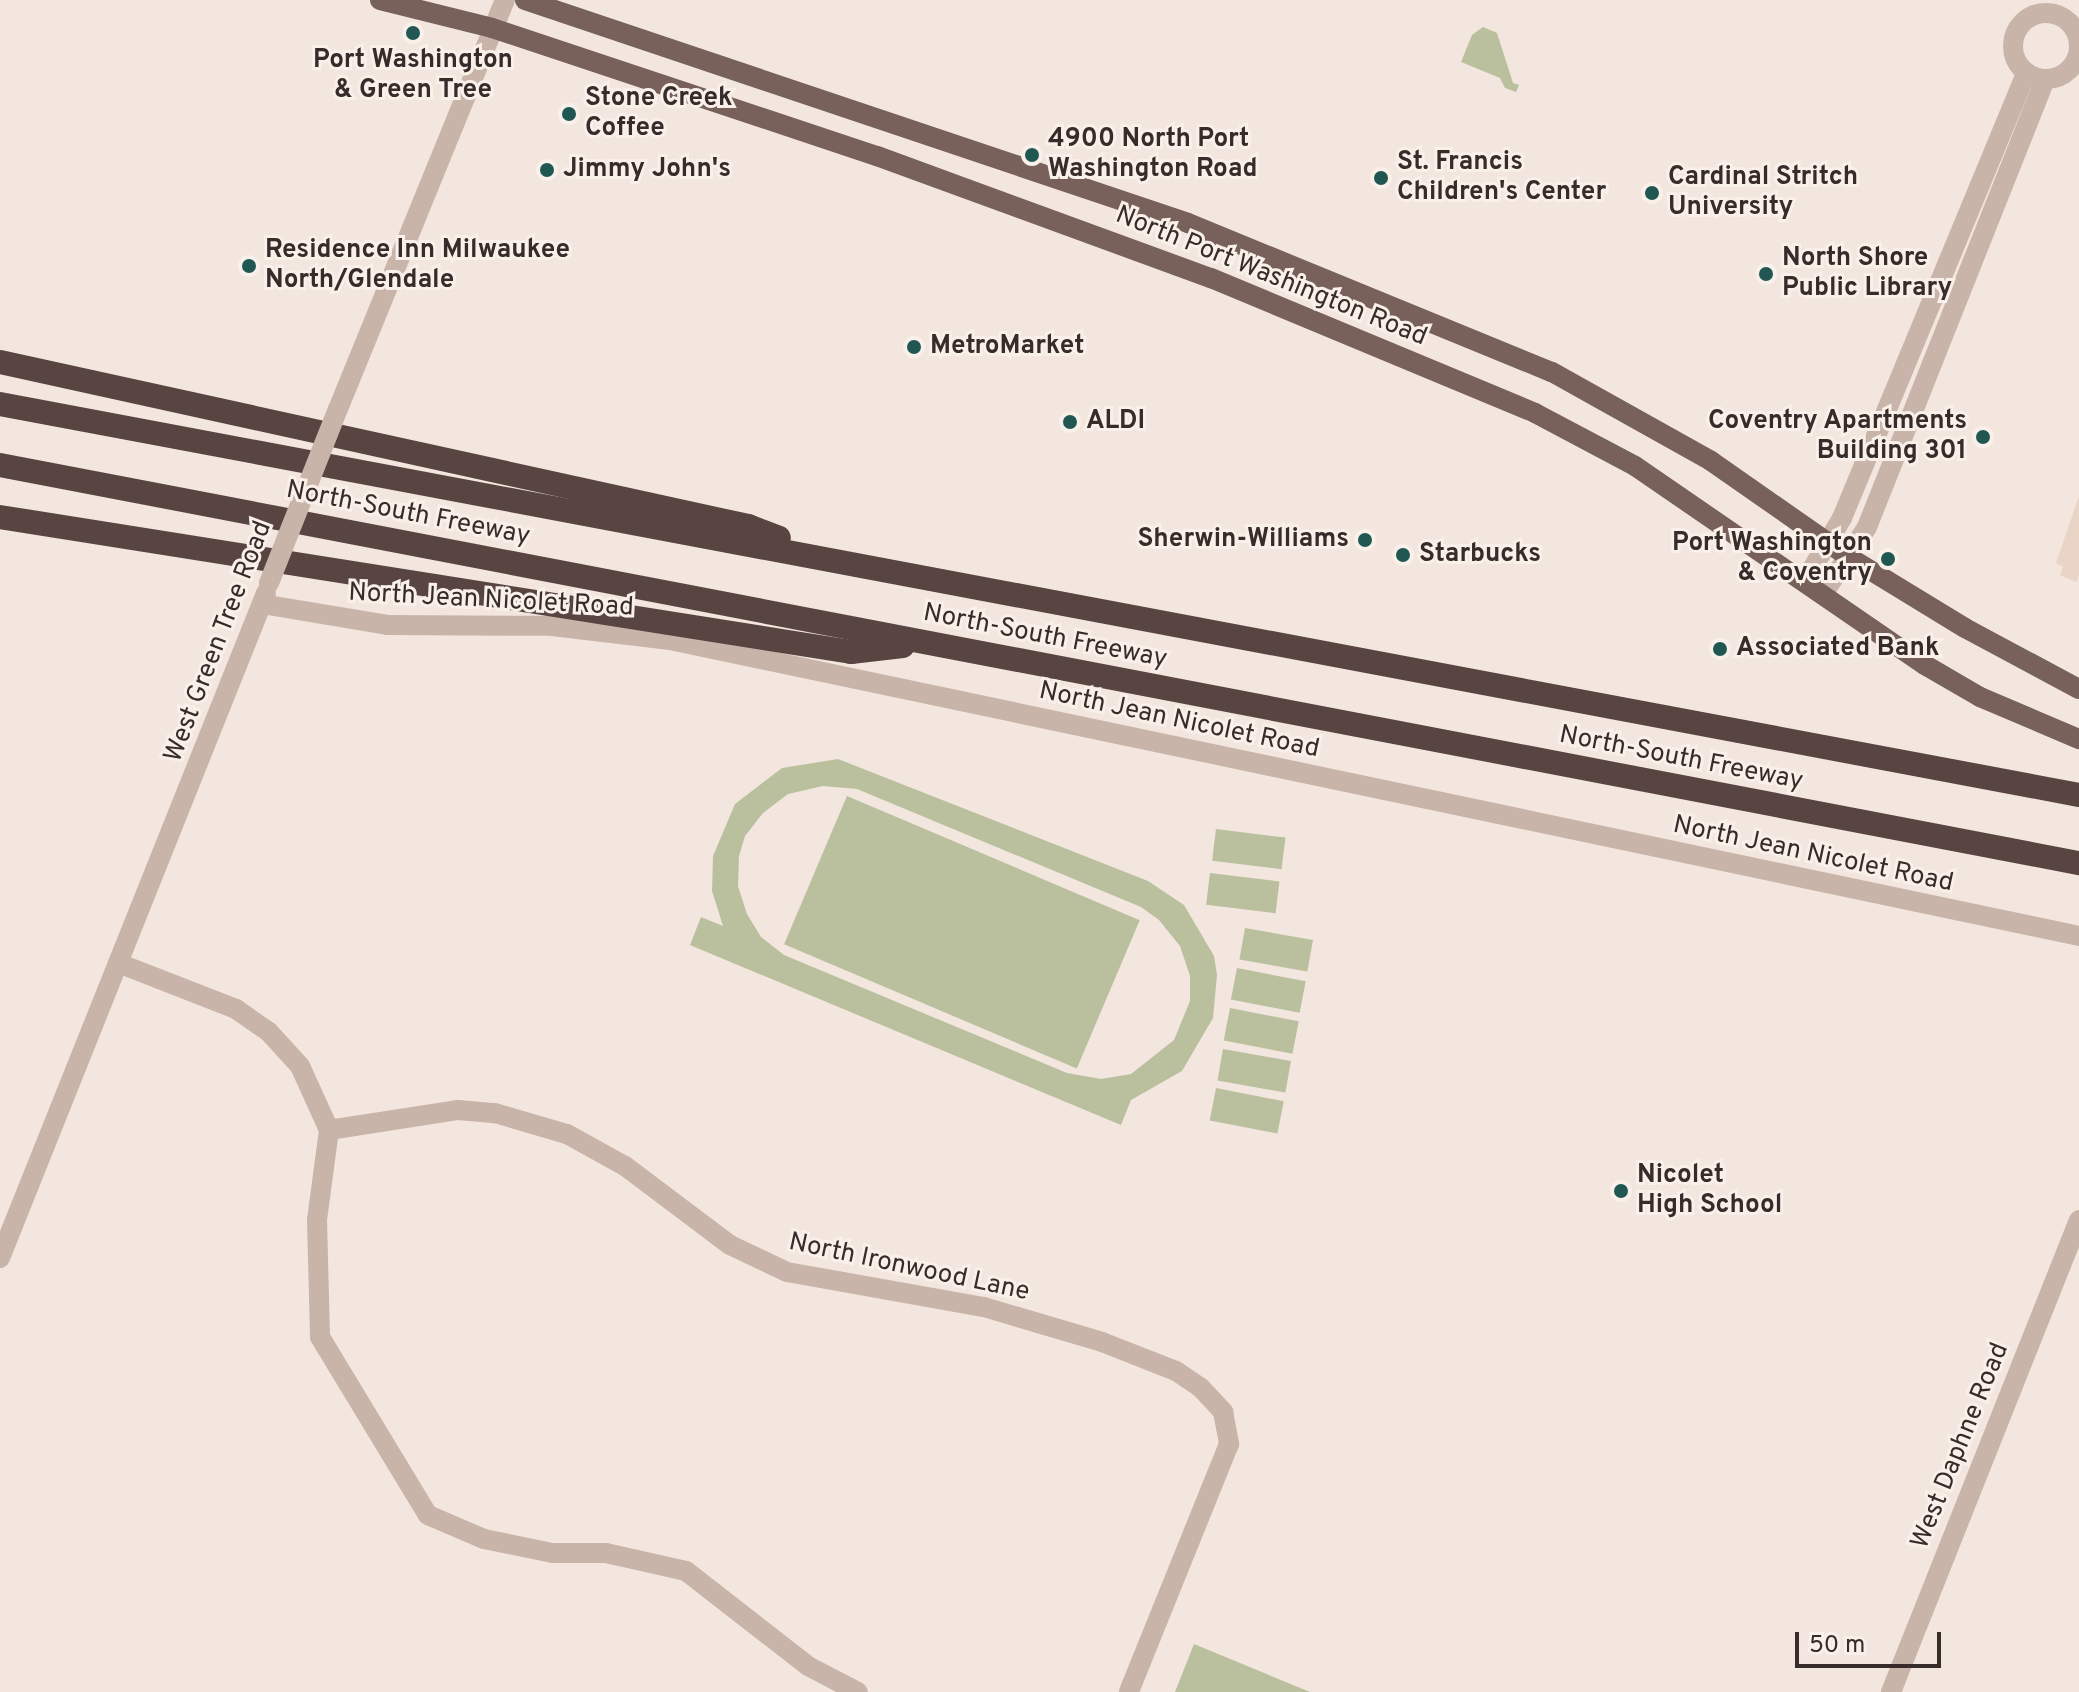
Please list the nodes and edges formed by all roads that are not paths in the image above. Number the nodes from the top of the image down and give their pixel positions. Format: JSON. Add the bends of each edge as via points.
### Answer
{"nodes":[{"id":1,"x":380,"y":0,"type":"edge"},
{"id":2,"x":505,"y":0,"type":"edge"},
{"id":3,"x":525,"y":0,"type":"edge"},
{"id":4,"x":492,"y":28,"type":"junction"},
{"id":5,"x":0,"y":362,"type":"edge"},
{"id":6,"x":0,"y":404,"type":"edge"},
{"id":7,"x":0,"y":465,"type":"edge"},
{"id":8,"x":0,"y":517,"type":"edge"},
{"id":9,"x":1828,"y":542,"type":"junction"},
{"id":10,"x":1847,"y":556,"type":"junction"},
{"id":11,"x":845,"y":562,"type":"junction"},
{"id":12,"x":1805,"y":581,"type":"junction"},
{"id":13,"x":1823,"y":594,"type":"junction"},
{"id":14,"x":262,"y":604,"type":"junction"},
{"id":15,"x":926,"y":643,"type":"junction"},
{"id":16,"x":2079,"y":689,"type":"edge"},
{"id":17,"x":2079,"y":739,"type":"edge"},
{"id":18,"x":2079,"y":795,"type":"edge"},
{"id":19,"x":2079,"y":863,"type":"edge"},
{"id":20,"x":2079,"y":936,"type":"edge"},
{"id":21,"x":118,"y":963,"type":"junction"},
{"id":22,"x":329,"y":1130,"type":"junction"},
{"id":23,"x":2079,"y":1220,"type":"edge"},
{"id":24,"x":0,"y":1258,"type":"edge"},
{"id":25,"x":858,"y":1692,"type":"edge"},
{"id":26,"x":1129,"y":1692,"type":"edge"},
{"id":27,"x":1891,"y":1692,"type":"edge"}],
"edges":[{"from":1,"to":4,"type":"main road","name":"North Port Washington Road"},
{"from":2,"to":4,"type":"street","name":"West Green Tree Road"},
{"from":3,"to":9,"type":"main road","name":"North Port Washington Road","via":[[1188,223],[1552,372],[1697,452]]},
{"from":4,"to":12,"type":"main road","name":"North Port Washington Road","via":[[711,97],[1172,263],[1476,388],[1635,466]]},
{"from":4,"to":14,"type":"street","name":"West Green Tree Road","bridge":true},
{"from":5,"to":11,"type":"highway","via":[[748,526]]},
{"from":6,"to":11,"type":"highway","name":"North-South Freeway"},
{"from":7,"to":15,"type":"highway","name":"North-South Freeway"},
{"from":8,"to":15,"type":"highway","via":[[851,652]]},
{"from":9,"to":10,"type":"main road","name":"North Port Washington Road"},
{"from":9,"to":10,"type":"street","via":[[2036,76],[1867,527]]},
{"from":9,"to":12,"type":"street"},
{"from":10,"to":13,"type":"street"},
{"from":10,"to":16,"type":"main road","name":"North Port Washington Road","via":[[2033,668]]},
{"from":11,"to":18,"type":"highway","name":"North-South Freeway"},
{"from":12,"to":13,"type":"main road","name":"North Port Washington Road"},
{"from":13,"to":17,"type":"main road","name":"North Port Washington Road","via":[[1966,689]]},
{"from":14,"to":20,"type":"street","name":"North Jean Nicolet Road","via":[[387,625],[569,627],[670,640]]},
{"from":14,"to":21,"type":"street","name":"West Green Tree Road"},
{"from":15,"to":19,"type":"highway","name":"North-South Freeway"},
{"from":21,"to":22,"type":"street","via":[[236,1009],[268,1031],[300,1066]]},
{"from":21,"to":24,"type":"street","name":"West Green Tree Road"},
{"from":22,"to":25,"type":"street","via":[[317,1220],[320,1337],[428,1515],[484,1539],[553,1553],[621,1555],[686,1571],[808,1666]]},
{"from":22,"to":26,"type":"street","name":"North Ironwood Lane","via":[[458,1110],[495,1113],[567,1134],[625,1166],[730,1245],[787,1272],[984,1307],[1102,1342],[1176,1371],[1223,1412],[1229,1444]]},
{"from":23,"to":27,"type":"street","name":"West Daphne Road"}]}
